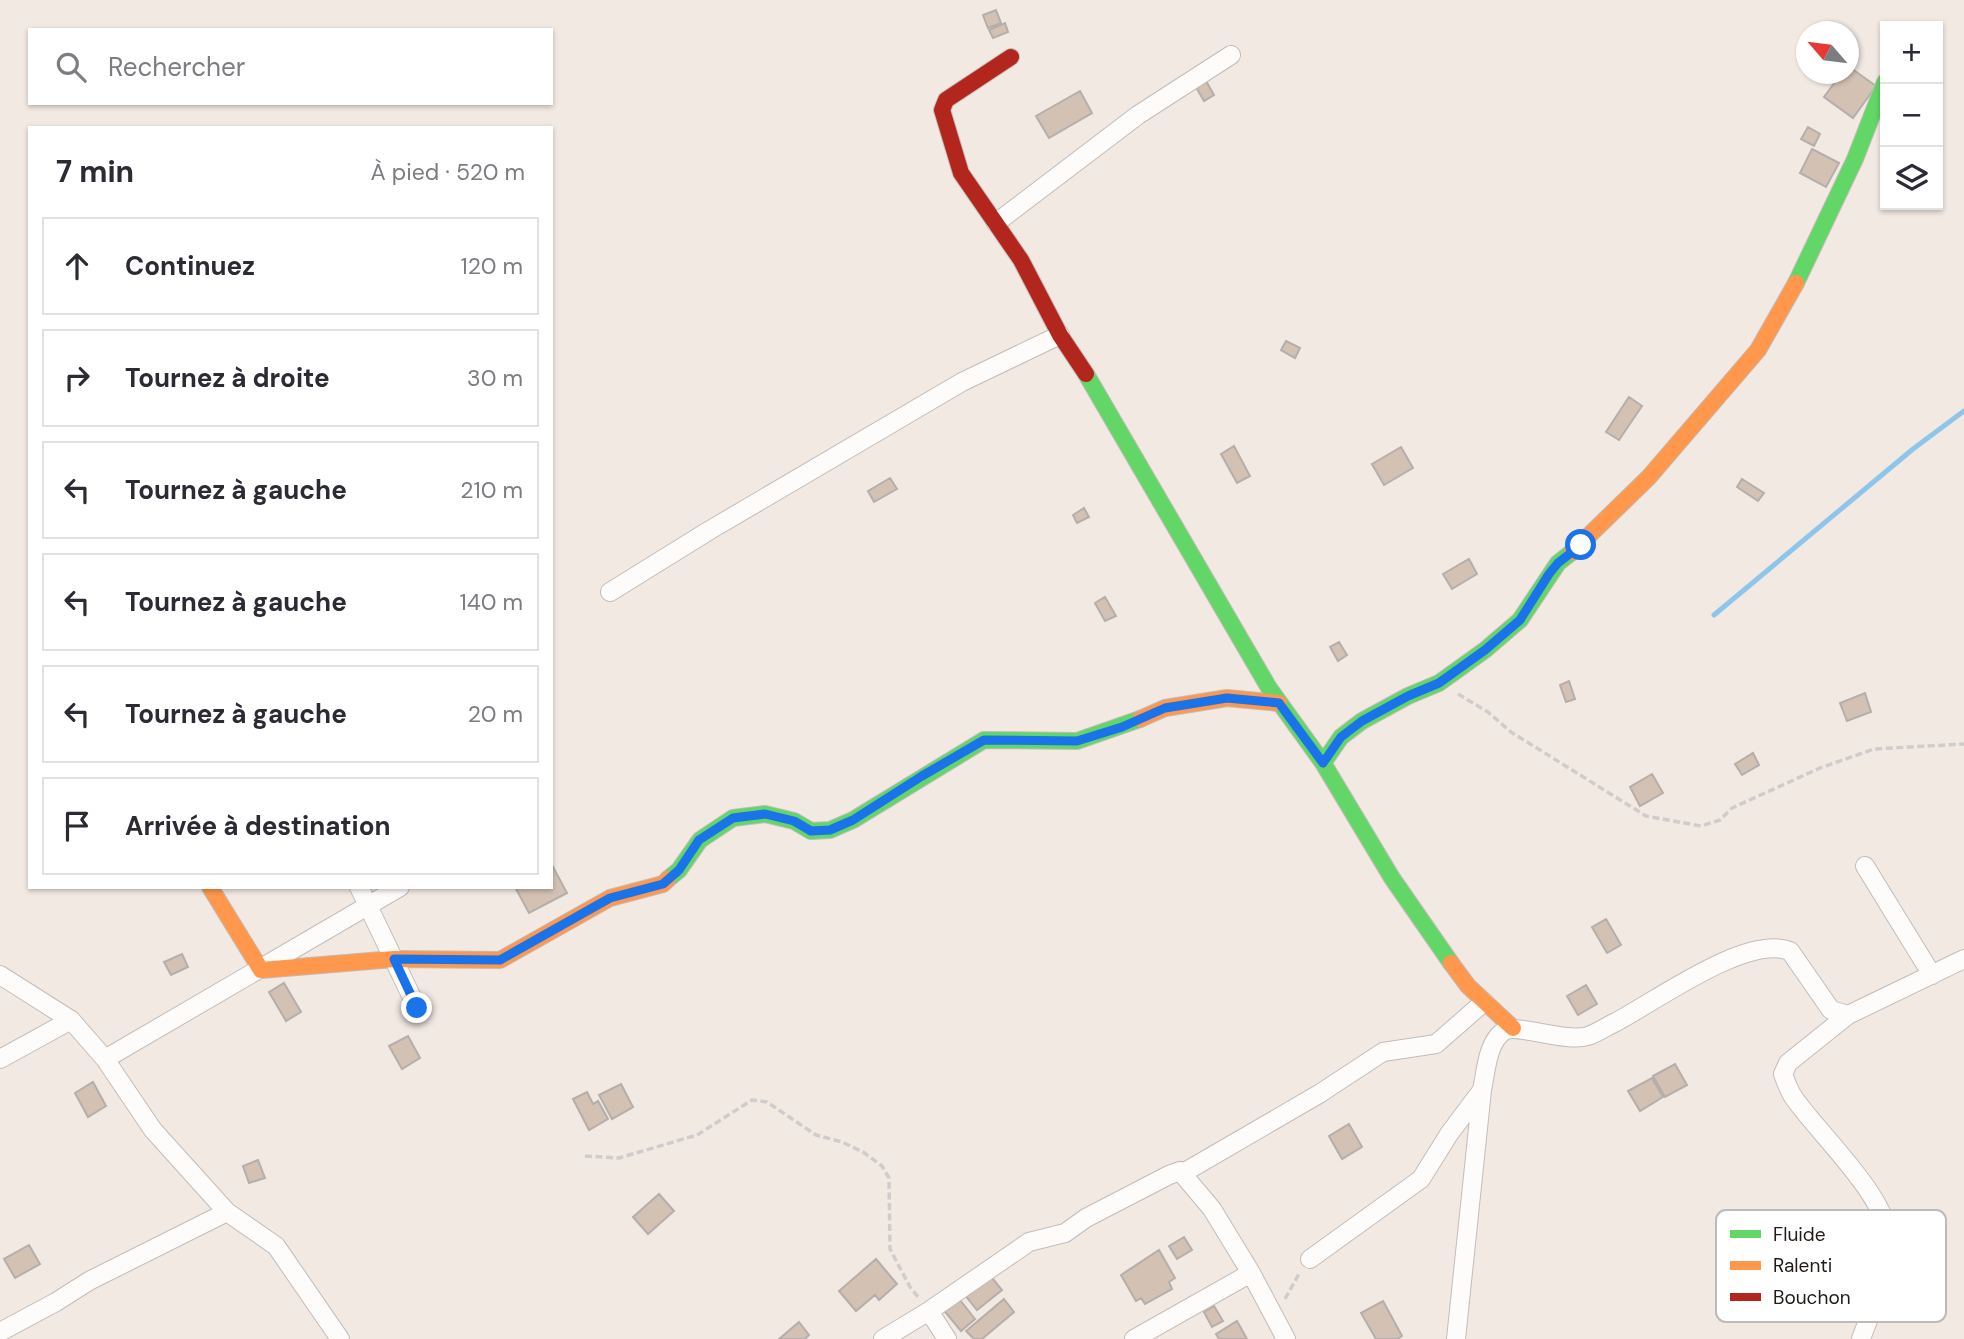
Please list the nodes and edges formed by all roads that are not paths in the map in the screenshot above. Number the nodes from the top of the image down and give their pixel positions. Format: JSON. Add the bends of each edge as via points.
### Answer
{"nodes":[{"id":1,"x":1231,"y":55,"type":"dead end"},
{"id":2,"x":1011,"y":57,"type":"dead end"},
{"id":3,"x":1884,"y":84,"type":"edge"},
{"id":4,"x":996,"y":223,"type":"junction"},
{"id":5,"x":1060,"y":335,"type":"junction"},
{"id":6,"x":610,"y":592,"type":"dead end"},
{"id":7,"x":1279,"y":703,"type":"junction"},
{"id":8,"x":1323,"y":763,"type":"junction"},
{"id":9,"x":1865,"y":866,"type":"dead end"},
{"id":10,"x":211,"y":889,"type":"edge"},
{"id":11,"x":360,"y":889,"type":"edge"},
{"id":12,"x":396,"y":889,"type":"edge"},
{"id":13,"x":368,"y":905,"type":"junction"},
{"id":14,"x":394,"y":959,"type":"junction"},
{"id":15,"x":1964,"y":959,"type":"edge"},
{"id":16,"x":261,"y":970,"type":"junction"},
{"id":17,"x":0,"y":975,"type":"edge"},
{"id":18,"x":1932,"y":975,"type":"junction"},
{"id":19,"x":1484,"y":1002,"type":"junction"},
{"id":20,"x":417,"y":1008,"type":"dead end"},
{"id":21,"x":1848,"y":1015,"type":"junction"},
{"id":22,"x":71,"y":1020,"type":"junction"},
{"id":23,"x":1513,"y":1028,"type":"junction"},
{"id":24,"x":0,"y":1059,"type":"edge"},
{"id":25,"x":105,"y":1059,"type":"junction"},
{"id":26,"x":1482,"y":1090,"type":"junction"},
{"id":27,"x":1183,"y":1173,"type":"junction"},
{"id":28,"x":1879,"y":1210,"type":"edge"},
{"id":29,"x":227,"y":1212,"type":"junction"},
{"id":30,"x":1310,"y":1259,"type":"road end"},
{"id":31,"x":1251,"y":1273,"type":"junction"},
{"id":32,"x":929,"y":1311,"type":"junction"},
{"id":33,"x":1867,"y":1322,"type":"edge"},
{"id":34,"x":0,"y":1332,"type":"edge"},
{"id":35,"x":340,"y":1339,"type":"edge"},
{"id":36,"x":883,"y":1339,"type":"edge"},
{"id":37,"x":947,"y":1339,"type":"edge"},
{"id":38,"x":1134,"y":1339,"type":"edge"},
{"id":39,"x":1286,"y":1339,"type":"edge"},
{"id":40,"x":1456,"y":1339,"type":"edge"},
{"id":41,"x":1861,"y":1339,"type":"edge"}],
"edges":[{"from":1,"to":4,"type":"street","via":[[1138,115]]},
{"from":2,"to":4,"type":"street","via":[[946,100],[942,110],[961,173]]},
{"from":3,"to":8,"type":"street","via":[[1803,272],[1758,350],[1649,477],[1558,563],[1520,620],[1439,683],[1362,721],[1341,737]]},
{"from":4,"to":5,"type":"street"},
{"from":5,"to":6,"type":"street","via":[[962,382]]},
{"from":5,"to":7,"type":"street","via":[[1100,395]]},
{"from":7,"to":8,"type":"street"},
{"from":7,"to":14,"type":"street","via":[[1227,698],[1165,708],[1077,741],[984,740],[830,830],[811,831],[765,814],[733,818],[699,840],[679,870],[663,884],[610,898],[500,960]]},
{"from":8,"to":19,"type":"street","via":[[1392,878]]},
{"from":9,"to":18,"type":"street"},
{"from":10,"to":16,"type":"street"},
{"from":11,"to":13,"type":"street"},
{"from":12,"to":13,"type":"street"},
{"from":13,"to":14,"type":"street"},
{"from":13,"to":16,"type":"street"},
{"from":14,"to":16,"type":"street"},
{"from":14,"to":20,"type":"street"},
{"from":15,"to":18,"type":"street"},
{"from":16,"to":25,"type":"street"},
{"from":17,"to":22,"type":"street"},
{"from":18,"to":21,"type":"street"},
{"from":19,"to":23,"type":"street"},
{"from":19,"to":27,"type":"street","via":[[1436,1044],[1383,1052]]},
{"from":21,"to":23,"type":"street","via":[[1830,1010],[1790,951],[1767,947],[1727,959],[1587,1037],[1559,1038]]},
{"from":21,"to":28,"type":"street","via":[[1788,1063],[1783,1074],[1793,1097],[1844,1156]]},
{"from":22,"to":24,"type":"street"},
{"from":22,"to":25,"type":"street"},
{"from":23,"to":26,"type":"street","via":[[1495,1042]]},
{"from":25,"to":29,"type":"street","via":[[153,1130]]},
{"from":26,"to":30,"type":"street","via":[[1421,1179]]},
{"from":26,"to":40,"type":"street"},
{"from":27,"to":31,"type":"street","via":[[1212,1209]]},
{"from":27,"to":32,"type":"street","via":[[1158,1180],[1065,1233],[1029,1242]]},
{"from":29,"to":34,"type":"street"},
{"from":29,"to":35,"type":"street","via":[[276,1246]]},
{"from":31,"to":38,"type":"street"},
{"from":31,"to":39,"type":"street"},
{"from":32,"to":36,"type":"street"},
{"from":32,"to":37,"type":"street"},
{"from":33,"to":41,"type":"street"}]}
